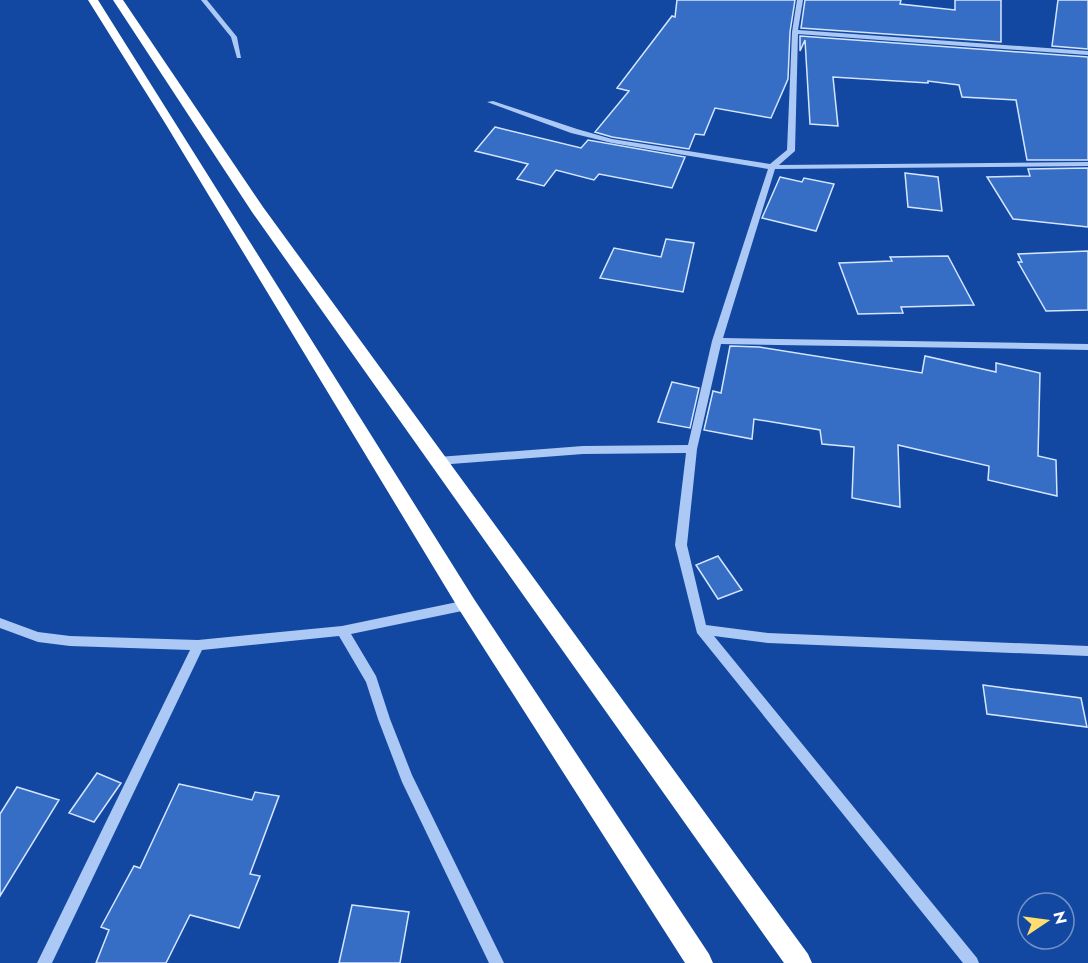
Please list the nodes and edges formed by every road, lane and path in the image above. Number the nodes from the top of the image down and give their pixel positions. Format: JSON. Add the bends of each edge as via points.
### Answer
{"nodes":[{"id":1,"x":93,"y":0,"type":"edge"},
{"id":2,"x":118,"y":0,"type":"edge"},
{"id":3,"x":204,"y":0,"type":"edge"},
{"id":4,"x":800,"y":0,"type":"edge"},
{"id":5,"x":795,"y":32,"type":"junction"},
{"id":6,"x":1088,"y":53,"type":"edge"},
{"id":7,"x":239,"y":57,"type":"dead end"},
{"id":8,"x":490,"y":102,"type":"dead end"},
{"id":9,"x":1088,"y":164,"type":"edge"},
{"id":10,"x":772,"y":168,"type":"junction"},
{"id":11,"x":257,"y":209,"type":"junction"},
{"id":12,"x":229,"y":218,"type":"junction"},
{"id":13,"x":717,"y":341,"type":"junction"},
{"id":14,"x":1088,"y":347,"type":"edge"},
{"id":15,"x":692,"y":449,"type":"junction"},
{"id":16,"x":438,"y":461,"type":"junction"},
{"id":17,"x":467,"y":605,"type":"junction"},
{"id":18,"x":0,"y":623,"type":"edge"},
{"id":19,"x":701,"y":629,"type":"junction"},
{"id":20,"x":342,"y":631,"type":"junction"},
{"id":21,"x":198,"y":645,"type":"junction"},
{"id":22,"x":1088,"y":651,"type":"edge"},
{"id":23,"x":44,"y":963,"type":"edge"},
{"id":24,"x":497,"y":963,"type":"edge"},
{"id":25,"x":700,"y":963,"type":"edge"},
{"id":26,"x":800,"y":963,"type":"edge"},
{"id":27,"x":972,"y":963,"type":"edge"}],
"edges":[{"from":1,"to":12,"type":"highway"},
{"from":2,"to":11,"type":"highway"},
{"from":3,"to":7,"type":"street","via":[[234,37]]},
{"from":4,"to":5,"type":"street"},
{"from":5,"to":6,"type":"street"},
{"from":5,"to":10,"type":"street","via":[[791,151]]},
{"from":8,"to":10,"type":"street","via":[[612,141]]},
{"from":9,"to":10,"type":"street"},
{"from":10,"to":13,"type":"street"},
{"from":11,"to":12,"type":"highway"},
{"from":11,"to":16,"type":"highway"},
{"from":12,"to":17,"type":"highway"},
{"from":13,"to":14,"type":"street"},
{"from":13,"to":15,"type":"street"},
{"from":15,"to":16,"type":"street","via":[[583,450]]},
{"from":15,"to":19,"type":"street","via":[[681,545]]},
{"from":16,"to":26,"type":"highway"},
{"from":17,"to":20,"type":"street"},
{"from":17,"to":25,"type":"highway"},
{"from":18,"to":21,"type":"street","via":[[38,637],[70,641]]},
{"from":19,"to":22,"type":"street","via":[[768,638]]},
{"from":19,"to":27,"type":"street"},
{"from":20,"to":21,"type":"street"},
{"from":20,"to":24,"type":"street","via":[[372,680],[407,778]]},
{"from":21,"to":23,"type":"street"}]}
